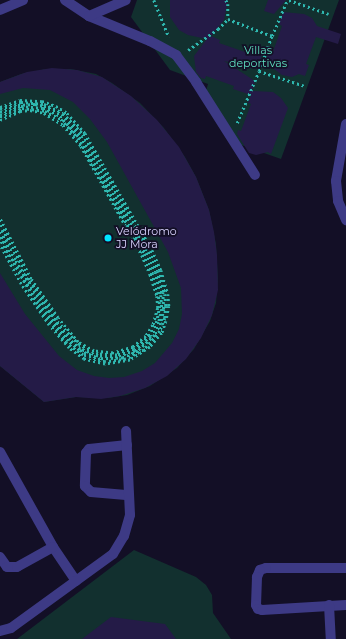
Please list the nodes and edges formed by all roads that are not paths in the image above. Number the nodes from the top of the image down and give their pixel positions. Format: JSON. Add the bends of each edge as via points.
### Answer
{"nodes":[{"id":1,"x":23,"y":0,"type":"edge"},
{"id":2,"x":65,"y":0,"type":"edge"},
{"id":3,"x":126,"y":0,"type":"edge"},
{"id":4,"x":0,"y":10,"type":"edge"},
{"id":5,"x":89,"y":16,"type":"junction"},
{"id":6,"x":346,"y":124,"type":"edge"},
{"id":7,"x":255,"y":175,"type":"dead end"},
{"id":8,"x":346,"y":220,"type":"edge"},
{"id":9,"x":126,"y":431,"type":"dead end"},
{"id":10,"x":127,"y":445,"type":"junction"},
{"id":11,"x":0,"y":452,"type":"edge"},
{"id":12,"x":3,"y":466,"type":"edge"},
{"id":13,"x":129,"y":495,"type":"junction"},
{"id":14,"x":53,"y":547,"type":"junction"},
{"id":15,"x":0,"y":557,"type":"edge"},
{"id":16,"x":346,"y":568,"type":"edge"},
{"id":17,"x":76,"y":581,"type":"junction"},
{"id":18,"x":328,"y":605,"type":"junction"},
{"id":19,"x":346,"y":605,"type":"edge"},
{"id":20,"x":11,"y":628,"type":"junction"},
{"id":21,"x":0,"y":631,"type":"edge"},
{"id":22,"x":4,"y":639,"type":"edge"},
{"id":23,"x":331,"y":639,"type":"edge"}],
"edges":[{"from":1,"to":4,"type":"street"},
{"from":2,"to":5,"type":"street"},
{"from":3,"to":5,"type":"street"},
{"from":5,"to":7,"type":"street","via":[[150,41],[176,55]]},
{"from":6,"to":8,"type":"street","via":[[336,181],[338,201]]},
{"from":9,"to":10,"type":"street"},
{"from":10,"to":13,"type":"street"},
{"from":10,"to":13,"type":"street","via":[[89,449],[86,453],[85,486],[91,492]]},
{"from":11,"to":12,"type":"street"},
{"from":12,"to":14,"type":"street"},
{"from":13,"to":17,"type":"street","via":[[130,515],[124,536],[113,554]]},
{"from":14,"to":15,"type":"street","via":[[17,567],[7,567]]},
{"from":14,"to":17,"type":"street"},
{"from":16,"to":18,"type":"street","via":[[260,570],[257,577],[258,609]]},
{"from":17,"to":20,"type":"street"},
{"from":18,"to":19,"type":"street"},
{"from":18,"to":23,"type":"street"},
{"from":20,"to":21,"type":"street"},
{"from":20,"to":22,"type":"street"}]}
